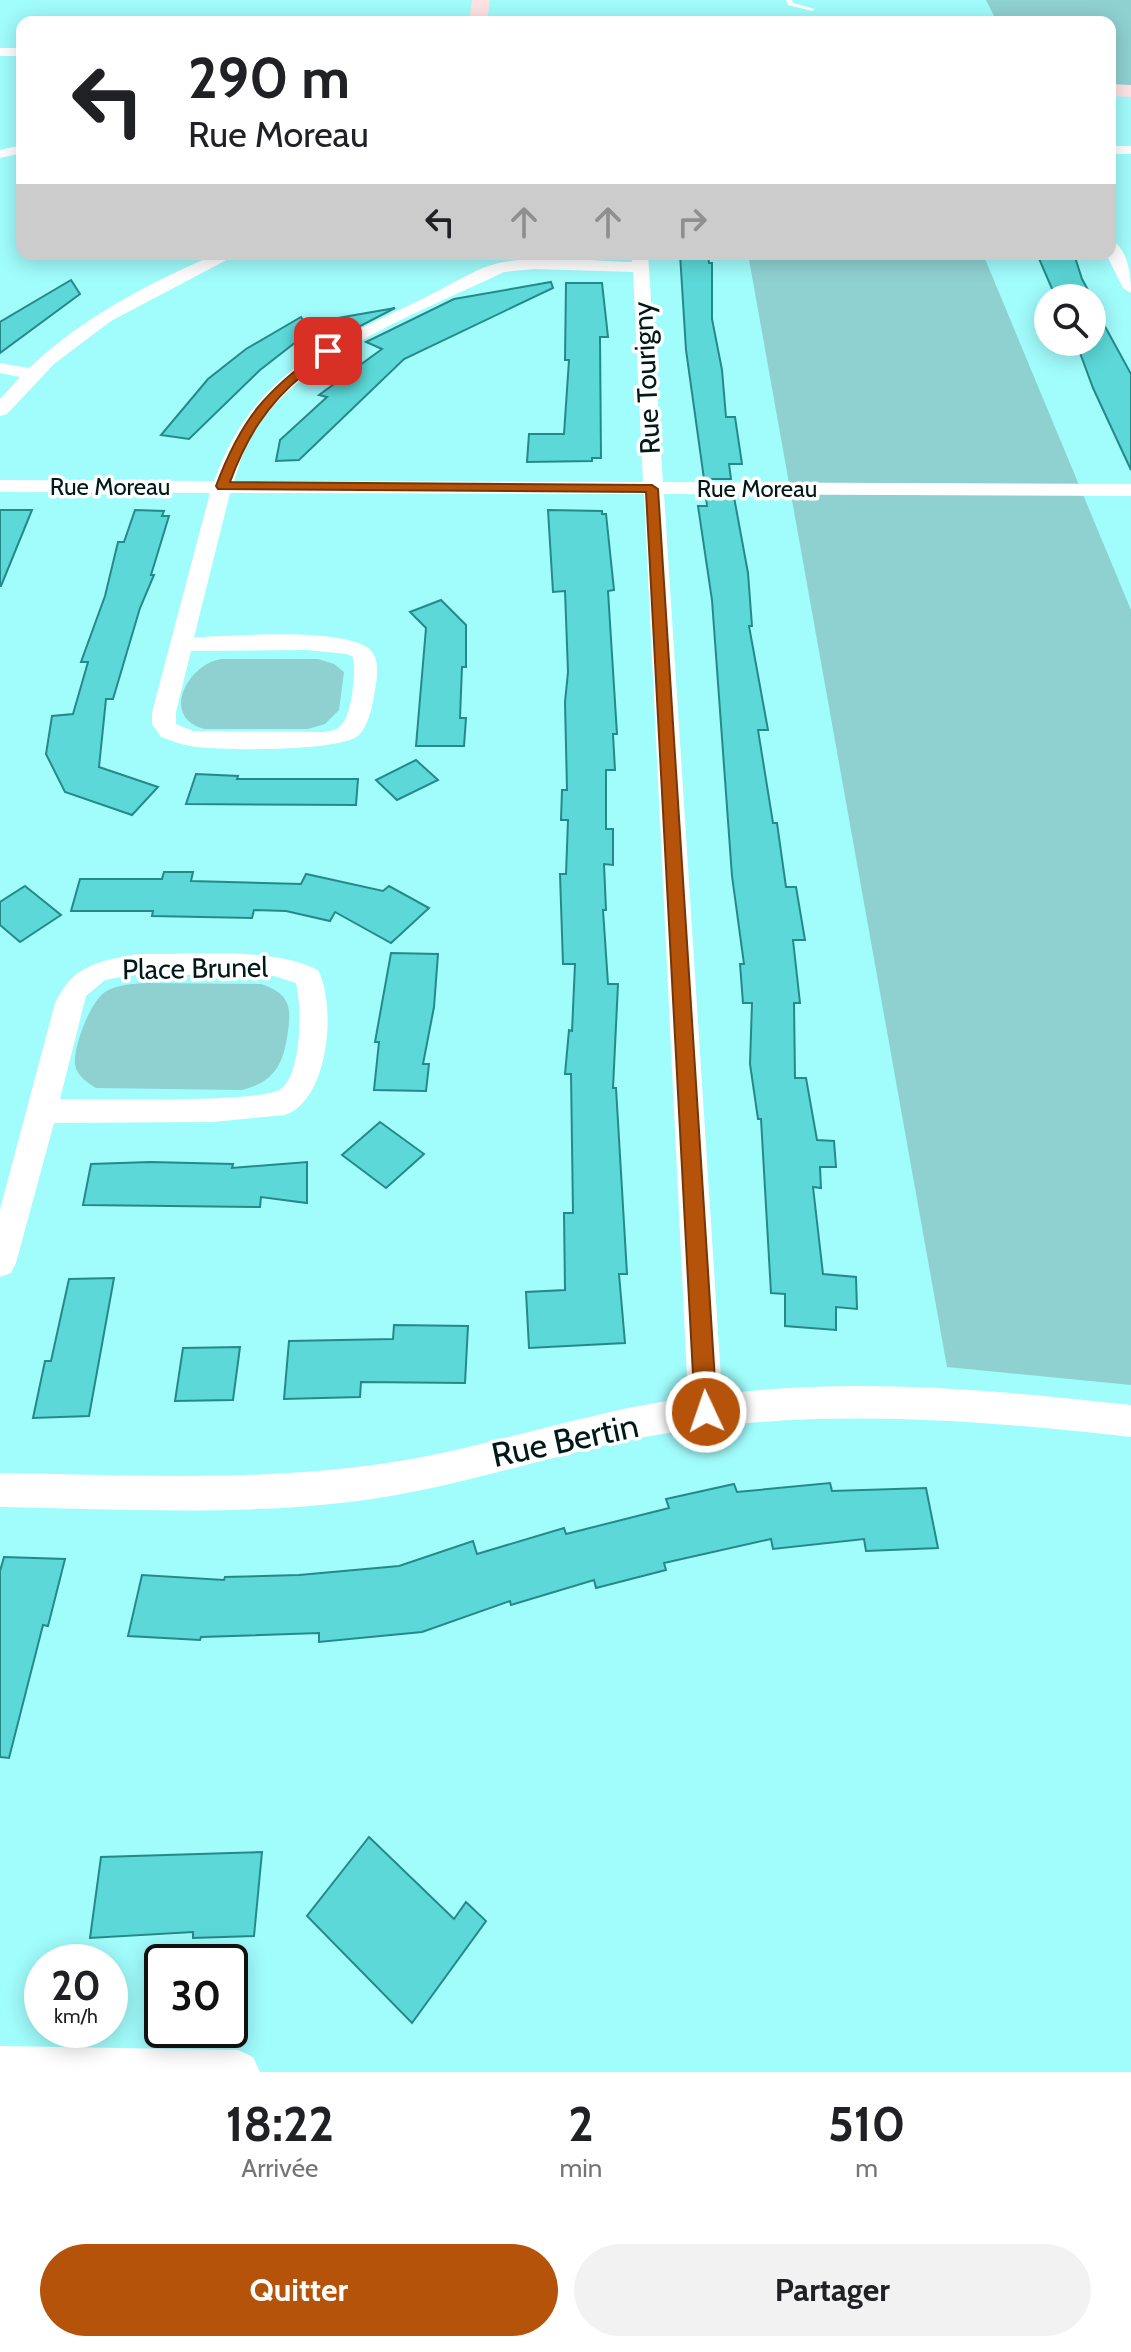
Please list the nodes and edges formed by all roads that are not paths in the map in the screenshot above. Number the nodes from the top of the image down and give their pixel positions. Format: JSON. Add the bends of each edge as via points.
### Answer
{"nodes":[{"id":1,"x":789,"y":0,"type":"edge"},
{"id":2,"x":812,"y":9,"type":"dead end"},
{"id":3,"x":1116,"y":257,"type":"edge"},
{"id":4,"x":208,"y":260,"type":"edge"},
{"id":5,"x":640,"y":260,"type":"edge"},
{"id":6,"x":1131,"y":288,"type":"edge"},
{"id":7,"x":0,"y":368,"type":"edge"},
{"id":8,"x":32,"y":374,"type":"junction"},
{"id":9,"x":0,"y":410,"type":"edge"},
{"id":10,"x":0,"y":486,"type":"edge"},
{"id":11,"x":222,"y":486,"type":"junction"},
{"id":12,"x":652,"y":489,"type":"junction"},
{"id":13,"x":1131,"y":490,"type":"edge"},
{"id":14,"x":182,"y":644,"type":"junction"},
{"id":15,"x":43,"y":1111,"type":"junction"},
{"id":16,"x":0,"y":1263,"type":"edge"},
{"id":17,"x":706,"y":1412,"type":"junction"},
{"id":18,"x":1131,"y":1421,"type":"edge"},
{"id":19,"x":0,"y":1490,"type":"edge"},
{"id":20,"x":0,"y":2068,"type":"edge"},
{"id":21,"x":238,"y":2072,"type":"edge"}],
"edges":[{"from":1,"to":2,"type":"lane"},
{"from":3,"to":6,"type":"street"},
{"from":4,"to":8,"type":"street","via":[[121,309]]},
{"from":5,"to":11,"type":"street","via":[[508,266],[371,328],[314,361],[270,398],[237,444]]},
{"from":5,"to":12,"type":"street","name":"Rue Tourigny"},
{"from":7,"to":8,"type":"street"},
{"from":8,"to":9,"type":"street"},
{"from":10,"to":11,"type":"street","name":"Rue Moreau"},
{"from":11,"to":12,"type":"street","name":"Rue Moreau"},
{"from":11,"to":14,"type":"street"},
{"from":12,"to":13,"type":"street","name":"Rue Moreau"},
{"from":12,"to":17,"type":"street","name":"Rue Tourigny"},
{"from":14,"to":14,"type":"street","via":[[164,712],[169,732],[192,739],[324,740],[355,727],[366,668],[355,648]]},
{"from":15,"to":15,"type":"street","name":"Place Brunel","via":[[213,1110],[285,1103],[299,1090],[310,1058],[314,1000],[308,977],[274,966],[136,964],[97,972],[75,990],[69,1003]]},
{"from":15,"to":16,"type":"street","name":"Place Brunel"},
{"from":17,"to":18,"type":"street","name":"Rue Bertin","via":[[814,1403],[899,1404],[1009,1407]]},
{"from":17,"to":19,"type":"street","name":"Rue Bertin","via":[[353,1485],[290,1491]]},
{"from":20,"to":21,"type":"street"}]}
